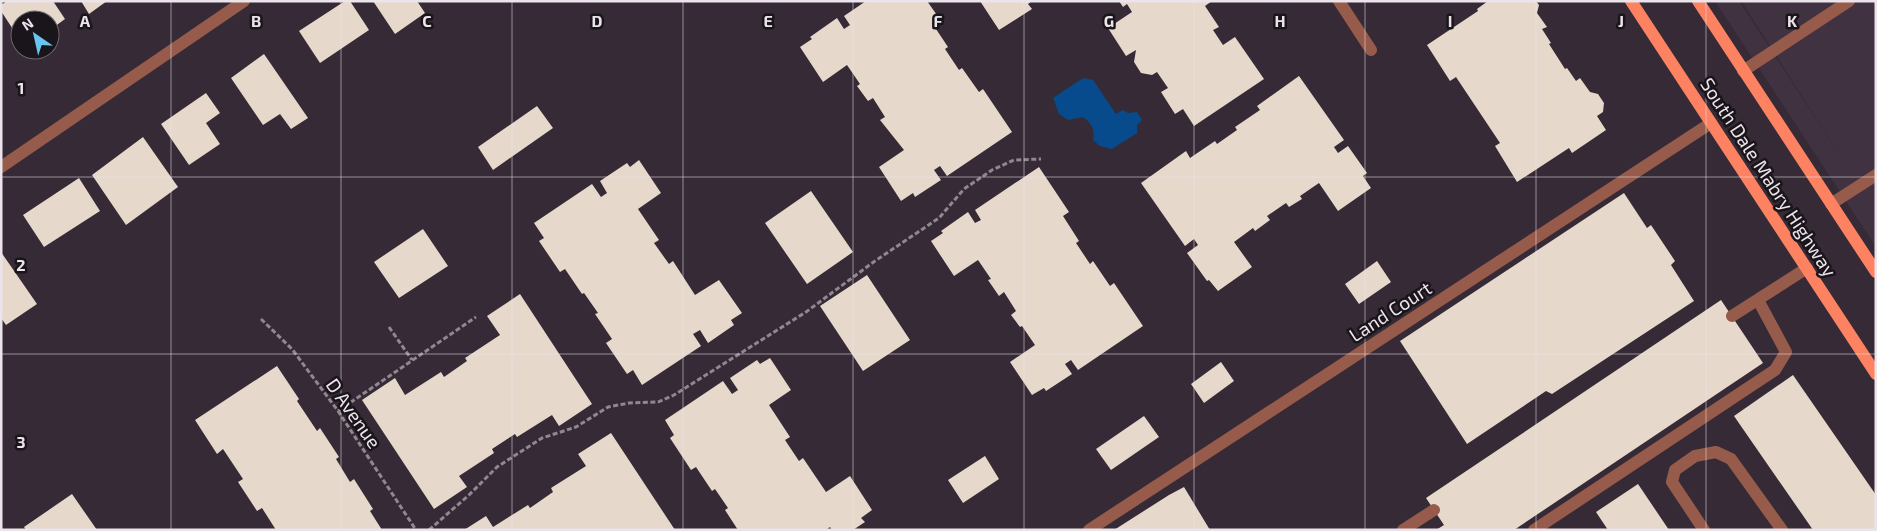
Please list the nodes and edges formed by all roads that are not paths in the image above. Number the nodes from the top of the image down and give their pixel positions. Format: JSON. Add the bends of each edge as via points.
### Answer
{"nodes":[{"id":1,"x":244,"y":1,"type":"edge"},
{"id":2,"x":1339,"y":1,"type":"edge"},
{"id":3,"x":1631,"y":1,"type":"edge"},
{"id":4,"x":1698,"y":1,"type":"edge"},
{"id":5,"x":1849,"y":1,"type":"edge"},
{"id":6,"x":1371,"y":50,"type":"dead end"},
{"id":7,"x":1744,"y":71,"type":"junction"},
{"id":8,"x":1711,"y":123,"type":"junction"},
{"id":9,"x":1,"y":167,"type":"edge"},
{"id":10,"x":1876,"y":175,"type":"edge"},
{"id":11,"x":1831,"y":204,"type":"junction"},
{"id":12,"x":1807,"y":268,"type":"junction"},
{"id":13,"x":1876,"y":272,"type":"edge"},
{"id":14,"x":1758,"y":300,"type":"junction"},
{"id":15,"x":1732,"y":316,"type":"dead end"},
{"id":16,"x":1843,"y":324,"type":"junction"},
{"id":17,"x":1876,"y":357,"type":"edge"},
{"id":18,"x":1876,"y":374,"type":"edge"},
{"id":19,"x":1434,"y":510,"type":"dead end"},
{"id":20,"x":1089,"y":530,"type":"edge"},
{"id":21,"x":1404,"y":530,"type":"edge"},
{"id":22,"x":1534,"y":530,"type":"edge"},
{"id":23,"x":1704,"y":530,"type":"edge"},
{"id":24,"x":1782,"y":530,"type":"edge"}],
"edges":[{"from":1,"to":9,"type":"street"},
{"from":2,"to":6,"type":"street"},
{"from":3,"to":8,"type":"main road","name":"South Dale Mabry Highway"},
{"from":4,"to":7,"type":"main road","name":"South Dale Mabry Highway"},
{"from":5,"to":7,"type":"street"},
{"from":7,"to":11,"type":"main road","name":"South Dale Mabry Highway"},
{"from":8,"to":12,"type":"main road","name":"South Dale Mabry Highway"},
{"from":8,"to":20,"type":"street","name":"Land Court"},
{"from":10,"to":11,"type":"street"},
{"from":11,"to":13,"type":"main road","name":"South Dale Mabry Highway"},
{"from":12,"to":14,"type":"street"},
{"from":12,"to":16,"type":"main road","name":"South Dale Mabry Highway"},
{"from":14,"to":15,"type":"street"},
{"from":14,"to":22,"type":"street","via":[[1786,352],[1775,370]]},
{"from":16,"to":17,"type":"main road"},
{"from":16,"to":18,"type":"main road","name":"South Dale Mabry Highway"},
{"from":19,"to":21,"type":"street"},
{"from":23,"to":24,"type":"street","via":[[1672,482],[1675,470],[1695,456],[1716,452],[1731,458]]}]}
